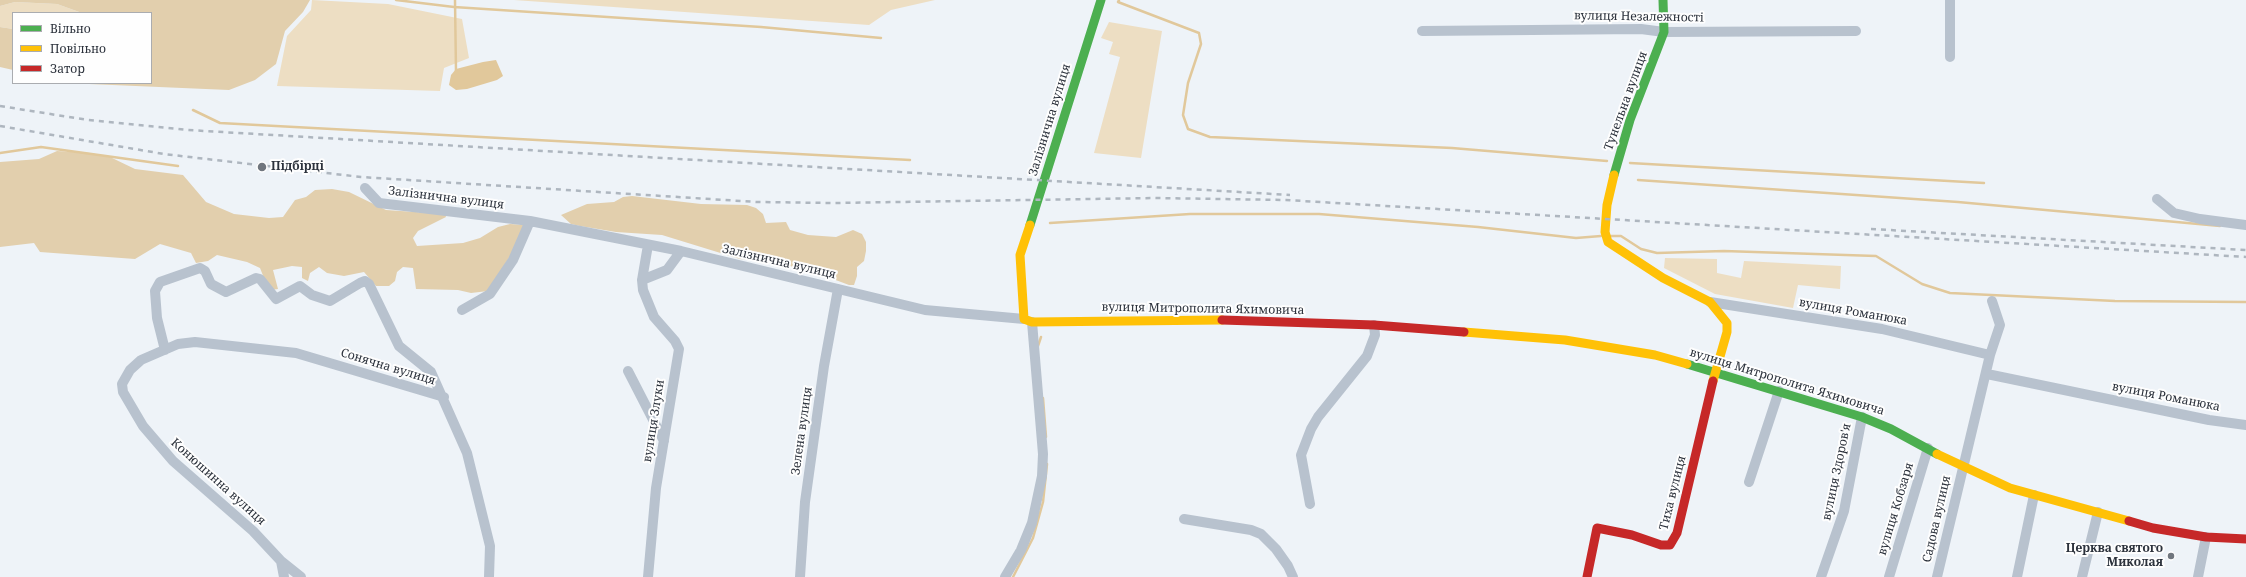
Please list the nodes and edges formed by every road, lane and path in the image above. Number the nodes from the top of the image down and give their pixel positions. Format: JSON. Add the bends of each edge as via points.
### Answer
{"nodes":[{"id":1,"x":1101,"y":0,"type":"edge"},
{"id":2,"x":1663,"y":0,"type":"edge"},
{"id":3,"x":1950,"y":0,"type":"edge"},
{"id":4,"x":1422,"y":31,"type":"dead end"},
{"id":5,"x":1856,"y":31,"type":"dead end"},
{"id":6,"x":1664,"y":32,"type":"junction"},
{"id":7,"x":1950,"y":57,"type":"dead end"},
{"id":8,"x":365,"y":188,"type":"dead end"},
{"id":9,"x":2157,"y":199,"type":"dead end"},
{"id":10,"x":530,"y":221,"type":"junction"},
{"id":11,"x":2246,"y":225,"type":"edge"},
{"id":12,"x":1608,"y":242,"type":"joint"},
{"id":13,"x":648,"y":245,"type":"junction"},
{"id":14,"x":681,"y":252,"type":"junction"},
{"id":15,"x":642,"y":280,"type":"junction"},
{"id":16,"x":838,"y":289,"type":"junction"},
{"id":17,"x":1992,"y":301,"type":"dead end"},
{"id":18,"x":1710,"y":302,"type":"junction"},
{"id":19,"x":462,"y":310,"type":"dead end"},
{"id":20,"x":1028,"y":320,"type":"junction"},
{"id":21,"x":1374,"y":325,"type":"junction"},
{"id":22,"x":165,"y":350,"type":"junction"},
{"id":23,"x":1990,"y":355,"type":"junction"},
{"id":24,"x":628,"y":371,"type":"dead end"},
{"id":25,"x":1716,"y":372,"type":"junction"},
{"id":26,"x":1987,"y":374,"type":"junction"},
{"id":27,"x":1779,"y":391,"type":"junction"},
{"id":28,"x":444,"y":397,"type":"junction"},
{"id":29,"x":1862,"y":417,"type":"junction"},
{"id":30,"x":2246,"y":425,"type":"edge"},
{"id":31,"x":664,"y":441,"type":"junction"},
{"id":32,"x":1928,"y":448,"type":"junction"},
{"id":33,"x":1962,"y":467,"type":"junction"},
{"id":34,"x":1749,"y":482,"type":"dead end"},
{"id":35,"x":2034,"y":494,"type":"junction"},
{"id":36,"x":1310,"y":504,"type":"dead end"},
{"id":37,"x":2098,"y":512,"type":"junction"},
{"id":38,"x":1184,"y":519,"type":"dead end"},
{"id":39,"x":2206,"y":537,"type":"junction"},
{"id":40,"x":2246,"y":539,"type":"edge"},
{"id":41,"x":281,"y":561,"type":"junction"},
{"id":42,"x":284,"y":577,"type":"edge"},
{"id":43,"x":301,"y":577,"type":"edge"},
{"id":44,"x":489,"y":577,"type":"edge"},
{"id":45,"x":648,"y":577,"type":"edge"},
{"id":46,"x":800,"y":577,"type":"edge"},
{"id":47,"x":1005,"y":577,"type":"edge"},
{"id":48,"x":1293,"y":577,"type":"edge"},
{"id":49,"x":1587,"y":577,"type":"edge"},
{"id":50,"x":1821,"y":577,"type":"edge"},
{"id":51,"x":1889,"y":577,"type":"edge"},
{"id":52,"x":1937,"y":577,"type":"edge"},
{"id":53,"x":2017,"y":577,"type":"edge"},
{"id":54,"x":2082,"y":577,"type":"edge"},
{"id":55,"x":2198,"y":577,"type":"edge"}],
"edges":[{"from":1,"to":20,"type":"street","name":"Залізнична вулиця","via":[[1020,255]]},
{"from":2,"to":6,"type":"street","name":"Тунельна вулиця"},
{"from":3,"to":7,"type":"street"},
{"from":4,"to":6,"type":"street","name":"вулиця Незалежності","via":[[1641,29]]},
{"from":5,"to":6,"type":"street","name":"вулиця Незалежності"},
{"from":6,"to":12,"type":"street","name":"Тунельна вулиця","via":[[1630,120],[1618,161],[1606,210],[1605,232]]},
{"from":8,"to":10,"type":"street","name":"Залізнична вулиця","via":[[379,202]]},
{"from":9,"to":11,"type":"street","via":[[2174,213]]},
{"from":10,"to":13,"type":"street","name":"Залізнична вулиця"},
{"from":10,"to":19,"type":"street","via":[[513,260],[490,294]]},
{"from":12,"to":18,"type":"street","name":"вулиця Романюка","via":[[1663,278]]},
{"from":13,"to":14,"type":"street","name":"Залізнична вулиця"},
{"from":13,"to":15,"type":"street","name":"вулиця Злуки"},
{"from":14,"to":15,"type":"street","via":[[667,270]]},
{"from":14,"to":16,"type":"street","name":"Залізнична вулиця"},
{"from":15,"to":31,"type":"street","name":"вулиця Злуки","via":[[643,290],[654,317],[675,341],[679,350]]},
{"from":16,"to":20,"type":"street","name":"Залізнична вулиця","via":[[924,310]]},
{"from":16,"to":46,"type":"street","name":"Зелена вулиця","via":[[824,366],[805,502]]},
{"from":17,"to":23,"type":"street","via":[[2000,325]]},
{"from":18,"to":23,"type":"street","name":"вулиця Романюка","via":[[1882,329]]},
{"from":18,"to":25,"type":"street","name":"вулиця Романюка","via":[[1727,323],[1725,346]]},
{"from":20,"to":21,"type":"street","name":"вулиця Митрополита Яхимовича","via":[[1218,320]]},
{"from":20,"to":47,"type":"street","name":"Залізнична вулиця","via":[[1043,454],[1042,476],[1032,523],[1021,550]]},
{"from":21,"to":25,"type":"street","name":"вулиця Митрополита Яхимовича","via":[[1572,341],[1655,355]]},
{"from":21,"to":36,"type":"street","via":[[1375,335],[1367,356],[1318,417],[1301,455]]},
{"from":22,"to":28,"type":"street","name":"Сонячна вулиця","via":[[178,344],[195,342],[296,353]]},
{"from":22,"to":28,"type":"street","via":[[157,318],[155,291],[160,282],[200,268],[205,271],[211,284],[226,292],[256,278],[260,279],[276,299],[300,286],[330,301],[365,282],[369,284],[399,346],[431,372]]},
{"from":22,"to":41,"type":"street","name":"Конюшинна вулиця","via":[[141,360],[130,370],[122,384],[123,392],[143,426],[173,461],[253,531]]},
{"from":23,"to":26,"type":"street"},
{"from":24,"to":31,"type":"street"},
{"from":25,"to":27,"type":"street","name":"вулиця Митрополита Яхимовича"},
{"from":25,"to":49,"type":"street","name":"Тиха вулиця","via":[[1677,533],[1670,545],[1661,545],[1632,535],[1597,528]]},
{"from":26,"to":30,"type":"street","name":"вулиця Романюка","via":[[2208,420]]},
{"from":26,"to":33,"type":"street"},
{"from":27,"to":29,"type":"street","name":"вулиця Митрополита Яхимовича"},
{"from":27,"to":34,"type":"street"},
{"from":28,"to":44,"type":"street","name":"Сонячна вулиця","via":[[468,453],[490,546]]},
{"from":29,"to":32,"type":"street","name":"вулиця Митрополита Яхимовича"},
{"from":29,"to":50,"type":"street","name":"вулиця Здоров'я","via":[[1844,511]]},
{"from":31,"to":45,"type":"street","name":"вулиця Злуки","via":[[656,488]]},
{"from":32,"to":33,"type":"street","name":"вулиця Митрополита Яхимовича"},
{"from":32,"to":51,"type":"street","name":"вулиця Кобзаря"},
{"from":33,"to":35,"type":"street","name":"вулиця Митрополита Яхимовича","via":[[2010,488]]},
{"from":33,"to":52,"type":"street","name":"Садова вулиця"},
{"from":35,"to":37,"type":"street","name":"вулиця Митрополита Яхимовича"},
{"from":35,"to":53,"type":"street"},
{"from":37,"to":39,"type":"street","name":"вулиця Митрополита Яхимовича","via":[[2153,528]]},
{"from":37,"to":54,"type":"street"},
{"from":38,"to":48,"type":"street","via":[[1251,530],[1261,534],[1276,549]]},
{"from":39,"to":40,"type":"street","name":"вулиця Митрополита Яхимовича"},
{"from":39,"to":55,"type":"street"},
{"from":41,"to":42,"type":"street"},
{"from":41,"to":43,"type":"street","name":"Конюшинна вулиця"}]}
